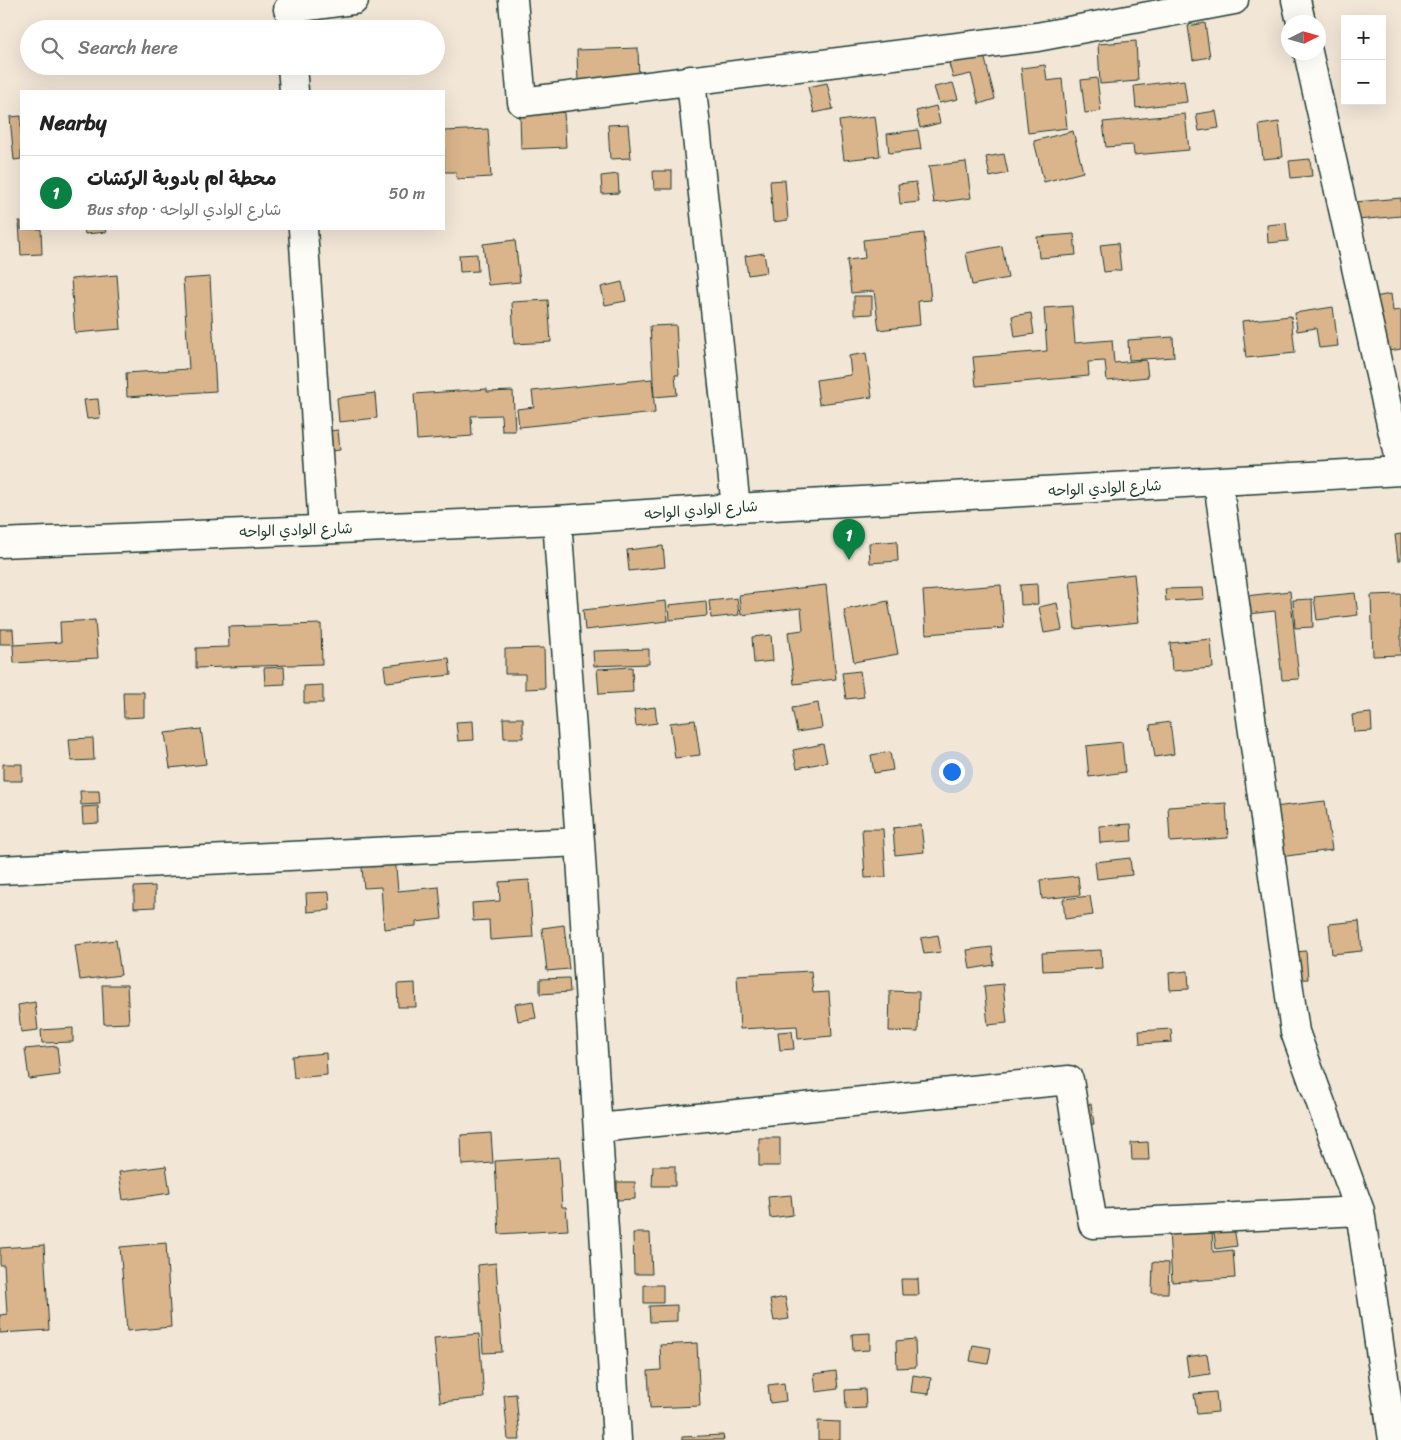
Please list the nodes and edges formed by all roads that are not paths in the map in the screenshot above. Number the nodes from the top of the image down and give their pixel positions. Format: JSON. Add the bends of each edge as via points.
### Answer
{"nodes":[{"id":1,"x":354,"y":0,"type":"edge"},
{"id":2,"x":513,"y":0,"type":"edge"},
{"id":3,"x":1234,"y":0,"type":"edge"},
{"id":4,"x":1296,"y":0,"type":"edge"},
{"id":5,"x":289,"y":13,"type":"edge"},
{"id":6,"x":1299,"y":15,"type":"edge"},
{"id":7,"x":1310,"y":60,"type":"edge"},
{"id":8,"x":293,"y":75,"type":"edge"},
{"id":9,"x":691,"y":80,"type":"junction"},
{"id":10,"x":294,"y":90,"type":"edge"},
{"id":11,"x":303,"y":230,"type":"edge"},
{"id":12,"x":1401,"y":470,"type":"edge"},
{"id":13,"x":1218,"y":482,"type":"junction"},
{"id":14,"x":736,"y":508,"type":"junction"},
{"id":15,"x":557,"y":520,"type":"junction"},
{"id":16,"x":323,"y":529,"type":"junction"},
{"id":17,"x":0,"y":543,"type":"edge"},
{"id":18,"x":580,"y":842,"type":"junction"},
{"id":19,"x":0,"y":870,"type":"edge"},
{"id":20,"x":598,"y":1128,"type":"junction"},
{"id":21,"x":1360,"y":1211,"type":"junction"},
{"id":22,"x":617,"y":1440,"type":"edge"},
{"id":23,"x":1393,"y":1440,"type":"edge"}],
"edges":[{"from":1,"to":5,"type":"street"},
{"from":2,"to":9,"type":"street","via":[[522,102]]},
{"from":3,"to":9,"type":"street","via":[[1037,37]]},
{"from":4,"to":6,"type":"street"},
{"from":7,"to":12,"type":"street"},
{"from":8,"to":10,"type":"street"},
{"from":9,"to":14,"type":"street"},
{"from":11,"to":16,"type":"street"},
{"from":12,"to":13,"type":"street","name":"شارع الوادي الواحه"},
{"from":13,"to":14,"type":"street","name":"شارع الوادي الواحه"},
{"from":13,"to":21,"type":"street","via":[[1295,1032]]},
{"from":14,"to":15,"type":"street","name":"شارع الوادي الواحه"},
{"from":15,"to":16,"type":"street","name":"شارع الوادي الواحه"},
{"from":15,"to":18,"type":"street"},
{"from":16,"to":17,"type":"street","name":"شارع الوادي الواحه"},
{"from":18,"to":19,"type":"street"},
{"from":18,"to":20,"type":"street"},
{"from":20,"to":21,"type":"street","via":[[1069,1080],[1093,1224]]},
{"from":20,"to":22,"type":"street"},
{"from":21,"to":23,"type":"street"}]}
